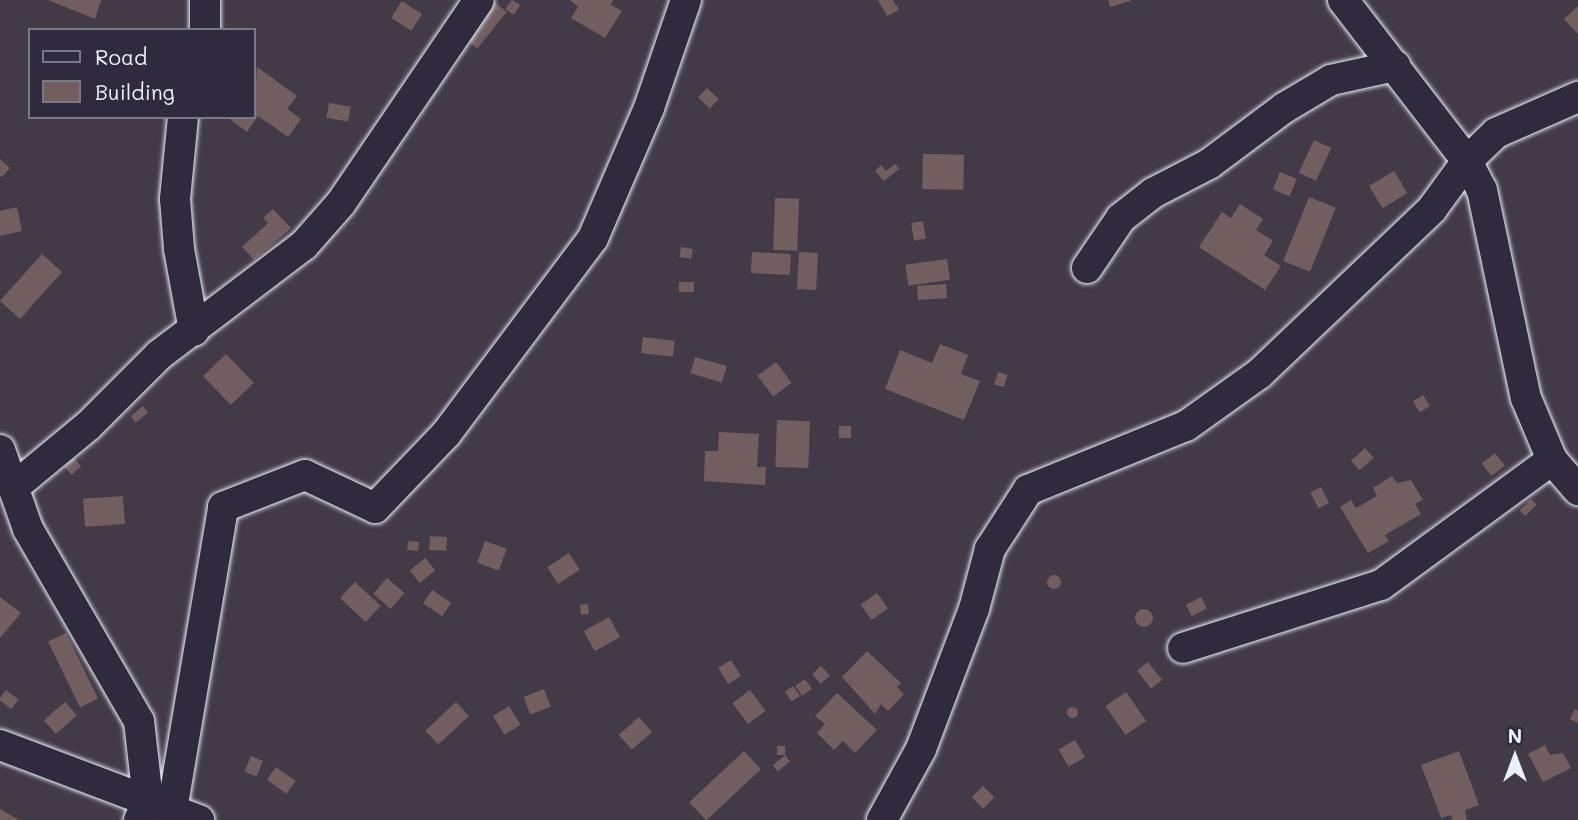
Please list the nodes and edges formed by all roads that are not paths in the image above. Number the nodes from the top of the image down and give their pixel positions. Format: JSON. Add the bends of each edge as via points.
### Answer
{"nodes":[{"id":1,"x":205,"y":0,"type":"edge"},
{"id":2,"x":480,"y":0,"type":"edge"},
{"id":3,"x":686,"y":0,"type":"edge"},
{"id":4,"x":1343,"y":0,"type":"edge"},
{"id":5,"x":205,"y":28,"type":"edge"},
{"id":6,"x":1395,"y":66,"type":"junction"},
{"id":7,"x":1578,"y":97,"type":"edge"},
{"id":8,"x":183,"y":119,"type":"edge"},
{"id":9,"x":1467,"y":161,"type":"junction"},
{"id":10,"x":1087,"y":268,"type":"dead end"},
{"id":11,"x":194,"y":331,"type":"junction"},
{"id":12,"x":0,"y":450,"type":"edge"},
{"id":13,"x":1552,"y":460,"type":"junction"},
{"id":14,"x":13,"y":488,"type":"junction"},
{"id":15,"x":1578,"y":490,"type":"edge"},
{"id":16,"x":1183,"y":649,"type":"dead end"},
{"id":17,"x":0,"y":745,"type":"edge"},
{"id":18,"x":153,"y":810,"type":"edge"},
{"id":19,"x":199,"y":820,"type":"edge"},
{"id":20,"x":882,"y":820,"type":"edge"}],
"edges":[{"from":1,"to":5,"type":"street"},
{"from":2,"to":11,"type":"street","via":[[341,203],[304,245]]},
{"from":3,"to":18,"type":"street","via":[[649,108],[593,238],[446,434],[374,508],[305,475],[223,507]]},
{"from":4,"to":6,"type":"street"},
{"from":6,"to":9,"type":"street"},
{"from":6,"to":10,"type":"street","via":[[1331,80],[1284,108],[1209,164],[1153,193],[1121,218]]},
{"from":7,"to":9,"type":"street","via":[[1496,133]]},
{"from":8,"to":11,"type":"street","via":[[175,199]]},
{"from":9,"to":13,"type":"street","via":[[1482,190],[1493,232],[1526,398]]},
{"from":9,"to":20,"type":"street","via":[[1432,209],[1259,374],[1186,426],[1028,490],[990,549],[974,609],[921,749]]},
{"from":11,"to":14,"type":"street","via":[[159,355],[88,426]]},
{"from":12,"to":14,"type":"street"},
{"from":13,"to":15,"type":"street"},
{"from":13,"to":16,"type":"street","via":[[1381,585]]},
{"from":14,"to":18,"type":"street","via":[[53,577],[139,721]]},
{"from":17,"to":18,"type":"street"},
{"from":18,"to":19,"type":"street"}]}
